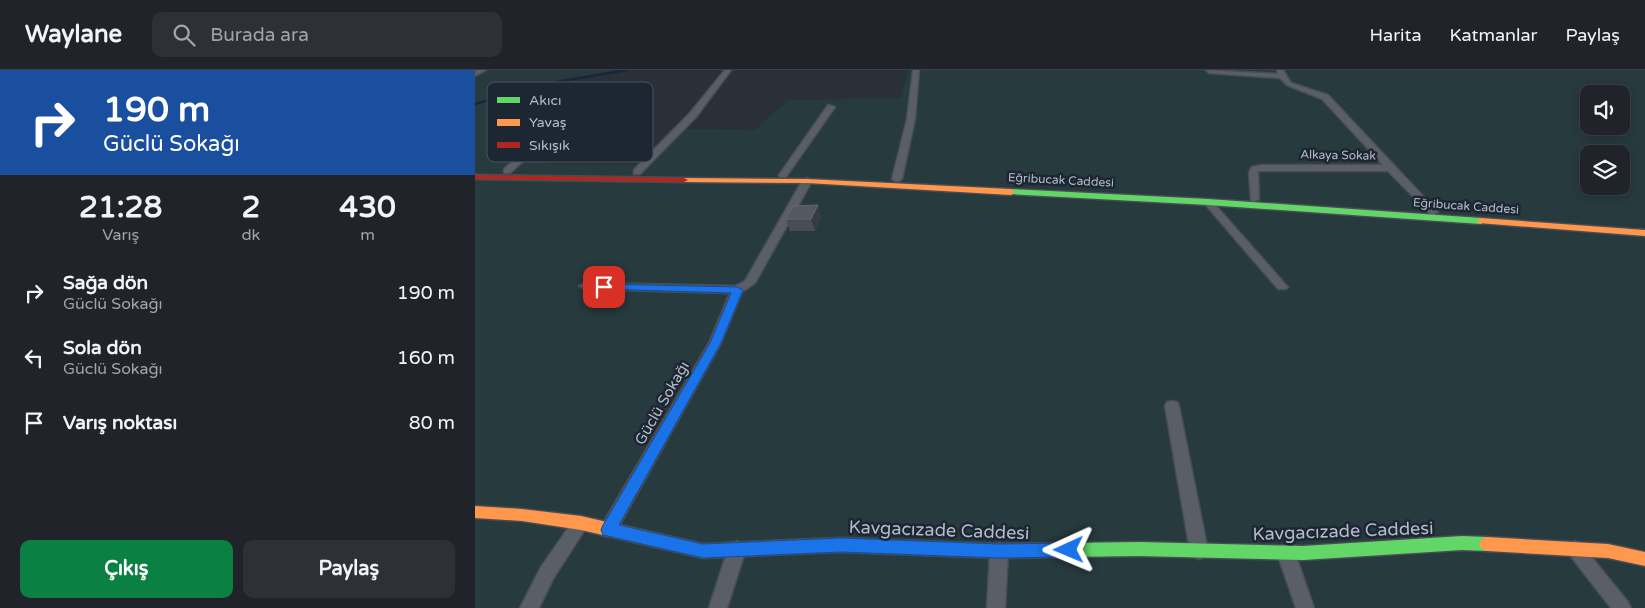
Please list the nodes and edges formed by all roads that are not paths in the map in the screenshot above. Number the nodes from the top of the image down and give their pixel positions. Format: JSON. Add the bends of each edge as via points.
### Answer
{"nodes":[{"id":1,"x":483,"y":70,"type":"edge"},
{"id":2,"x":728,"y":70,"type":"edge"},
{"id":3,"x":916,"y":70,"type":"edge"},
{"id":4,"x":1209,"y":71,"type":"dead end"},
{"id":5,"x":1281,"y":73,"type":"edge"},
{"id":6,"x":475,"y":74,"type":"edge"},
{"id":7,"x":831,"y":106,"type":"dead end"},
{"id":8,"x":653,"y":155,"type":"edge"},
{"id":9,"x":517,"y":162,"type":"edge"},
{"id":10,"x":647,"y":162,"type":"edge"},
{"id":11,"x":1390,"y":168,"type":"junction"},
{"id":12,"x":475,"y":170,"type":"edge"},
{"id":13,"x":507,"y":171,"type":"junction"},
{"id":14,"x":637,"y":172,"type":"junction"},
{"id":15,"x":783,"y":175,"type":"junction"},
{"id":16,"x":475,"y":177,"type":"edge"},
{"id":17,"x":897,"y":179,"type":"junction"},
{"id":18,"x":807,"y":181,"type":"junction"},
{"id":19,"x":1254,"y":199,"type":"junction"},
{"id":20,"x":1208,"y":202,"type":"junction"},
{"id":21,"x":1433,"y":212,"type":"junction"},
{"id":22,"x":1645,"y":227,"type":"edge"},
{"id":23,"x":1645,"y":233,"type":"edge"},
{"id":24,"x":585,"y":286,"type":"dead end"},
{"id":25,"x":1282,"y":287,"type":"dead end"},
{"id":26,"x":737,"y":290,"type":"junction"},
{"id":27,"x":1172,"y":406,"type":"dead end"},
{"id":28,"x":475,"y":512,"type":"edge"},
{"id":29,"x":581,"y":523,"type":"junction"},
{"id":30,"x":608,"y":530,"type":"junction"},
{"id":31,"x":737,"y":549,"type":"junction"},
{"id":32,"x":1575,"y":549,"type":"junction"},
{"id":33,"x":999,"y":551,"type":"junction"},
{"id":34,"x":1199,"y":551,"type":"junction"},
{"id":35,"x":1286,"y":553,"type":"junction"},
{"id":36,"x":1645,"y":559,"type":"edge"},
{"id":37,"x":529,"y":608,"type":"edge"},
{"id":38,"x":718,"y":608,"type":"edge"},
{"id":39,"x":996,"y":608,"type":"edge"},
{"id":40,"x":1305,"y":608,"type":"edge"},
{"id":41,"x":1622,"y":608,"type":"edge"}],
"edges":[{"from":1,"to":6,"type":"street"},
{"from":2,"to":8,"type":"street","via":[[693,114]]},
{"from":3,"to":17,"type":"street","via":[[911,119]]},
{"from":4,"to":5,"type":"street"},
{"from":5,"to":11,"type":"street","name":"Alkaya Sokak","via":[[1289,84],[1325,97]]},
{"from":7,"to":15,"type":"street"},
{"from":9,"to":13,"type":"street"},
{"from":10,"to":14,"type":"street"},
{"from":11,"to":19,"type":"street","name":"Alkaya Sokak","via":[[1262,168],[1253,172]]},
{"from":11,"to":21,"type":"street"},
{"from":12,"to":13,"type":"main road","name":"Eğribucak Caddesi"},
{"from":13,"to":14,"type":"main road","name":"Eğribucak Caddesi"},
{"from":14,"to":15,"type":"main road","name":"Eğribucak Caddesi"},
{"from":15,"to":17,"type":"main road","name":"Eğribucak Caddesi"},
{"from":16,"to":18,"type":"main road","name":"Eğribucak Caddesi"},
{"from":17,"to":19,"type":"main road","name":"Eğribucak Caddesi"},
{"from":18,"to":20,"type":"main road","name":"Eğribucak Caddesi"},
{"from":18,"to":26,"type":"street","name":"Güclü Sokağı","via":[[749,283]]},
{"from":19,"to":21,"type":"main road","name":"Eğribucak Caddesi"},
{"from":20,"to":23,"type":"main road","name":"Eğribucak Caddesi"},
{"from":20,"to":25,"type":"street"},
{"from":21,"to":22,"type":"main road","name":"Eğribucak Caddesi"},
{"from":24,"to":26,"type":"street"},
{"from":26,"to":30,"type":"street","name":"Güclü Sokağı","via":[[715,343]]},
{"from":27,"to":34,"type":"street"},
{"from":28,"to":29,"type":"main road","name":"Kavgacızade Caddesi"},
{"from":29,"to":30,"type":"main road","name":"Kavgacızade Caddesi"},
{"from":29,"to":37,"type":"street","via":[[547,573]]},
{"from":30,"to":31,"type":"main road","name":"Kavgacızade Caddesi","via":[[703,551]]},
{"from":31,"to":33,"type":"main road","name":"Kavgacızade Caddesi","via":[[841,545]]},
{"from":31,"to":38,"type":"street"},
{"from":32,"to":35,"type":"main road","name":"Kavgacızade Caddesi","via":[[1462,543]]},
{"from":32,"to":36,"type":"main road","name":"Kavgacızade Caddesi","via":[[1608,551]]},
{"from":32,"to":41,"type":"street"},
{"from":33,"to":34,"type":"main road","name":"Kavgacızade Caddesi"},
{"from":33,"to":39,"type":"street"},
{"from":34,"to":35,"type":"main road","name":"Kavgacızade Caddesi"},
{"from":35,"to":40,"type":"street"}]}
